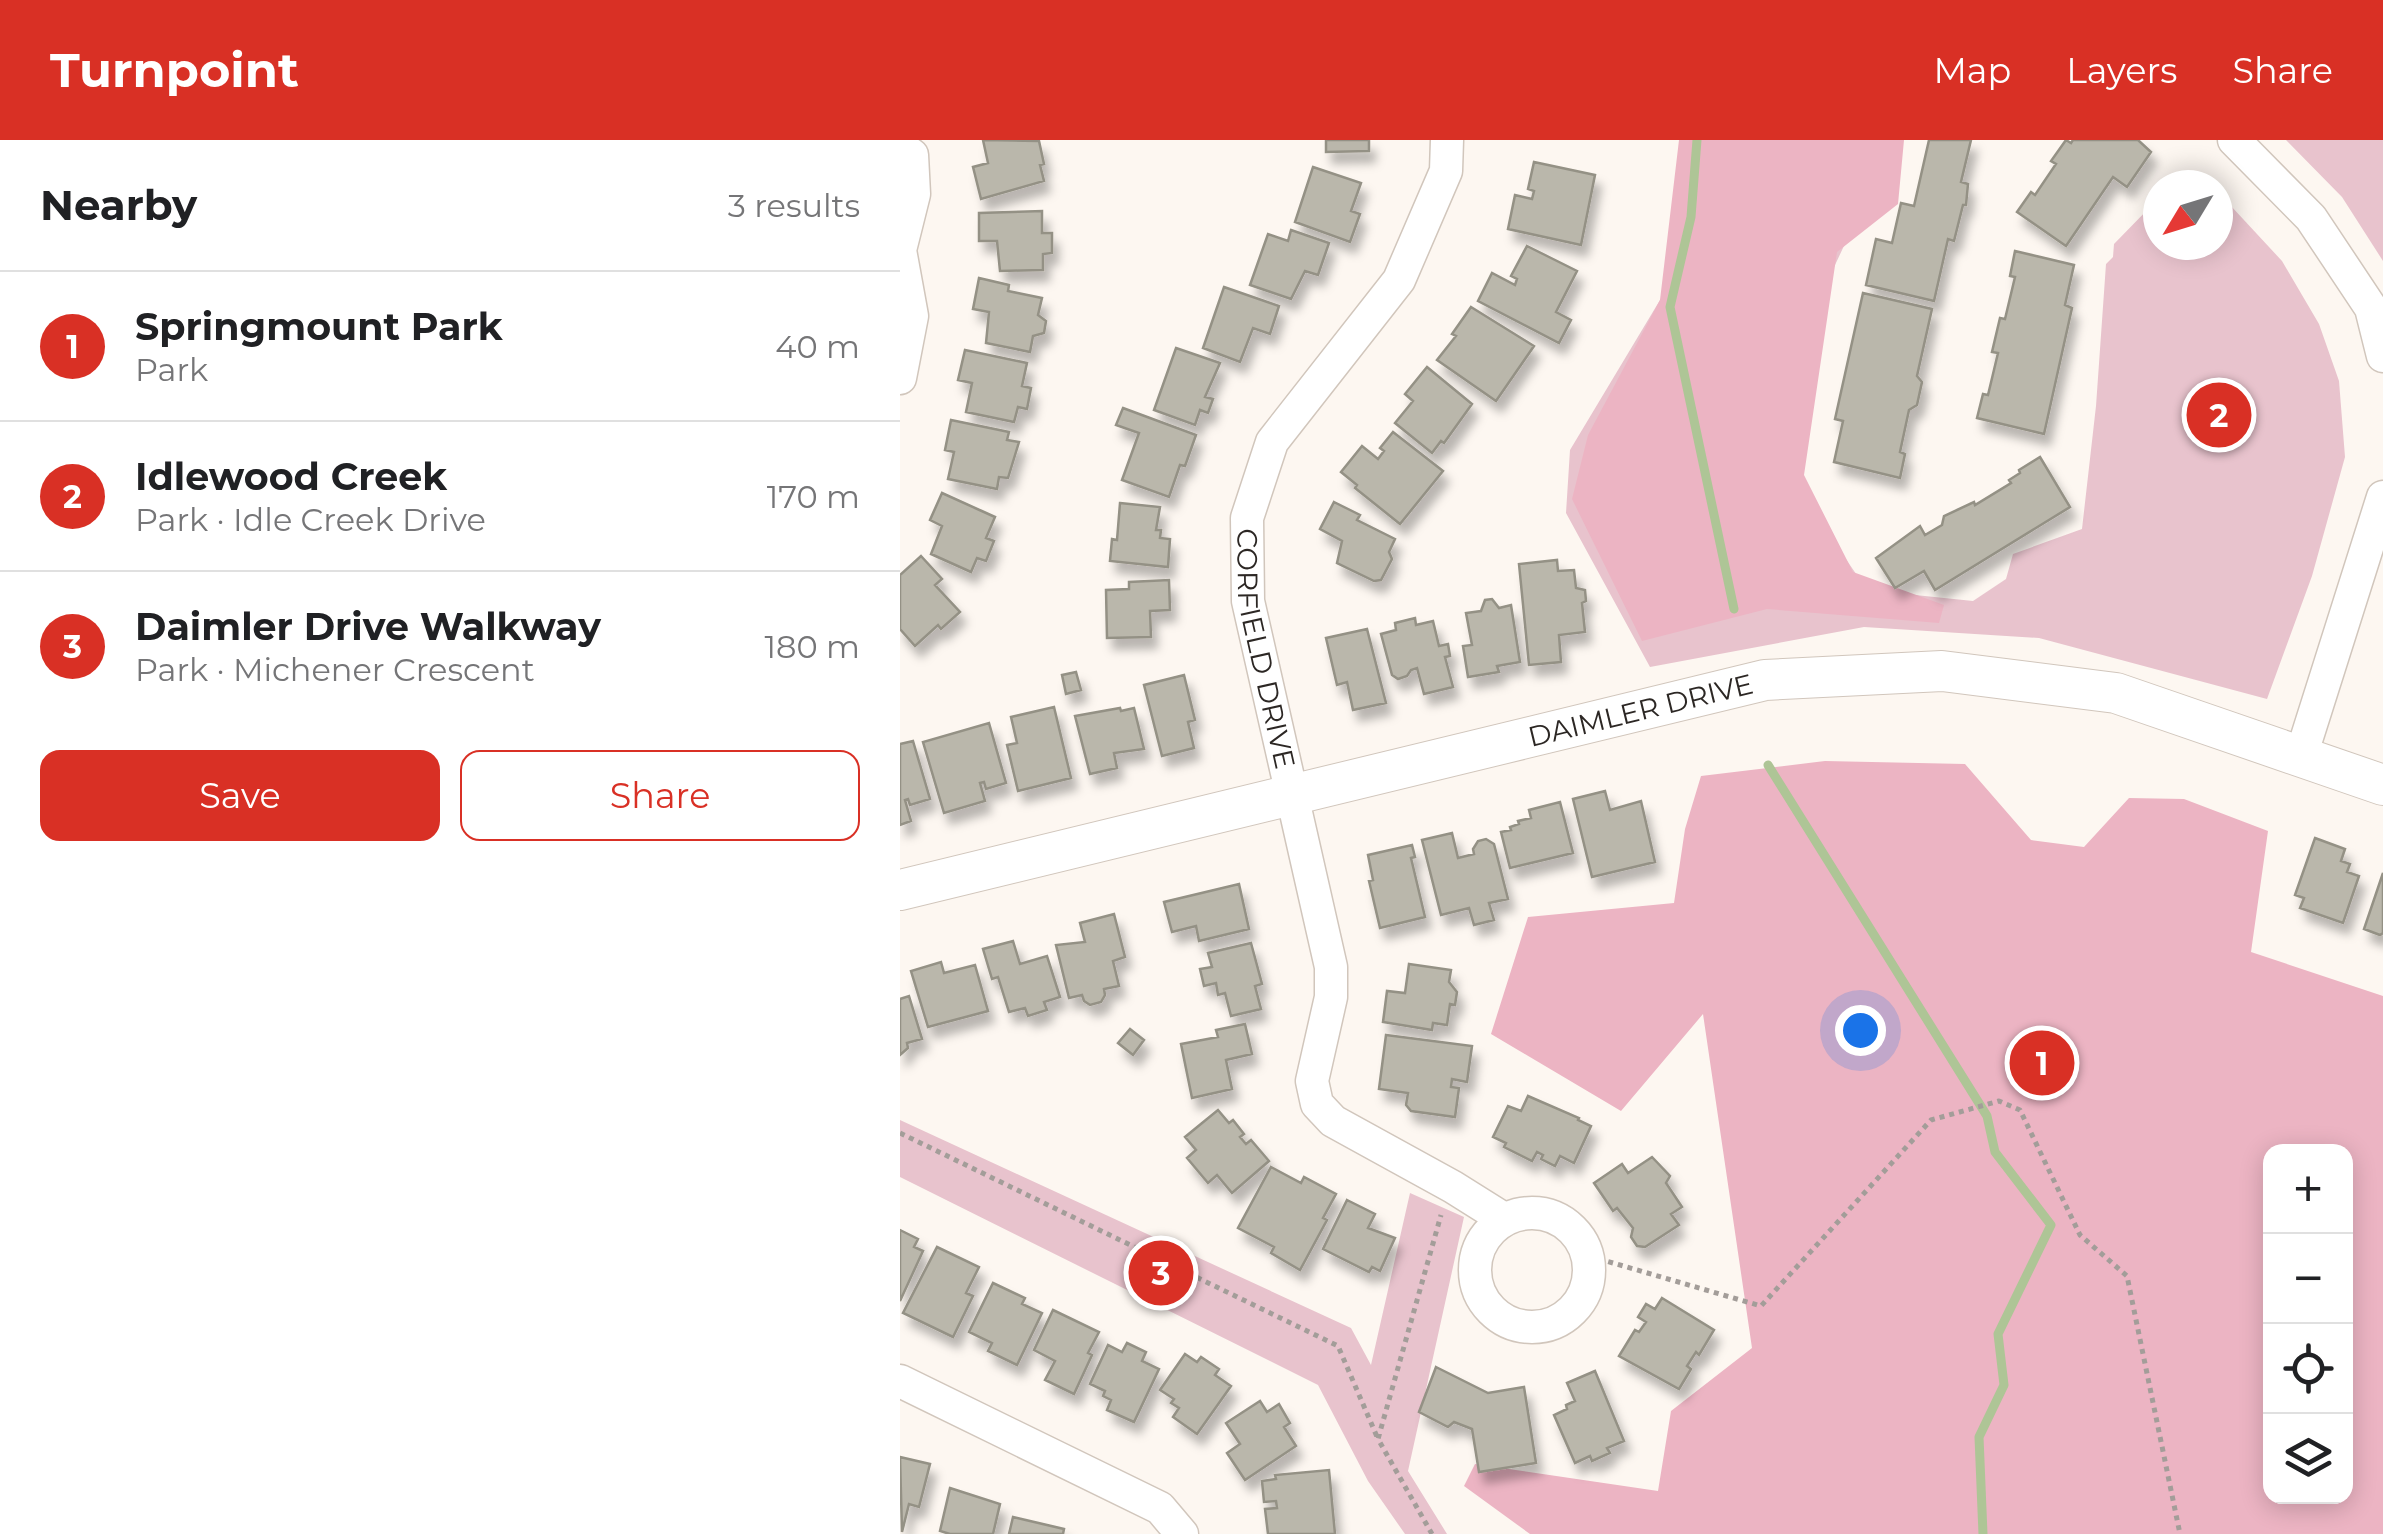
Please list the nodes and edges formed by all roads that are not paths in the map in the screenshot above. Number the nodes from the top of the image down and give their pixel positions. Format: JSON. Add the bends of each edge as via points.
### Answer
{"nodes":[{"id":1,"x":1446,"y":140,"type":"edge"},
{"id":2,"x":2234,"y":140,"type":"edge"},
{"id":3,"x":900,"y":147,"type":"edge"},
{"id":4,"x":900,"y":250,"type":"edge"},
{"id":5,"x":2383,"y":356,"type":"edge"},
{"id":6,"x":900,"y":378,"type":"edge"},
{"id":7,"x":2383,"y":497,"type":"edge"},
{"id":8,"x":2301,"y":756,"type":"junction"},
{"id":9,"x":2383,"y":785,"type":"edge"},
{"id":10,"x":1292,"y":794,"type":"junction"},
{"id":11,"x":900,"y":890,"type":"edge"},
{"id":12,"x":1504,"y":1219,"type":"junction"},
{"id":13,"x":900,"y":1381,"type":"edge"},
{"id":14,"x":1182,"y":1534,"type":"edge"}],
"edges":[{"from":1,"to":10,"type":"street","name":"CORFIELD DRIVE","via":[[1446,171],[1400,280],[1272,442],[1247,518],[1248,602]]},
{"from":2,"to":5,"type":"street","via":[[2311,218],[2371,308]]},
{"from":3,"to":4,"type":"street","via":[[912,155],[914,194]]},
{"from":4,"to":6,"type":"street","via":[[912,316]]},
{"from":7,"to":8,"type":"street"},
{"from":8,"to":9,"type":"street","name":"DAIMLER DRIVE"},
{"from":8,"to":10,"type":"street","name":"DAIMLER DRIVE","via":[[2116,693],[1942,671],[1765,680]]},
{"from":10,"to":11,"type":"street","name":"DAIMLER DRIVE"},
{"from":10,"to":12,"type":"street","name":"CORFIELD DRIVE","via":[[1331,967],[1312,1080],[1317,1104],[1332,1121]]},
{"from":12,"to":12,"type":"street","via":[[1478,1249],[1474,1268],[1487,1306],[1529,1328],[1569,1315],[1590,1276],[1580,1238],[1554,1216],[1534,1212]]},
{"from":13,"to":14,"type":"street","via":[[1160,1508]]}]}
